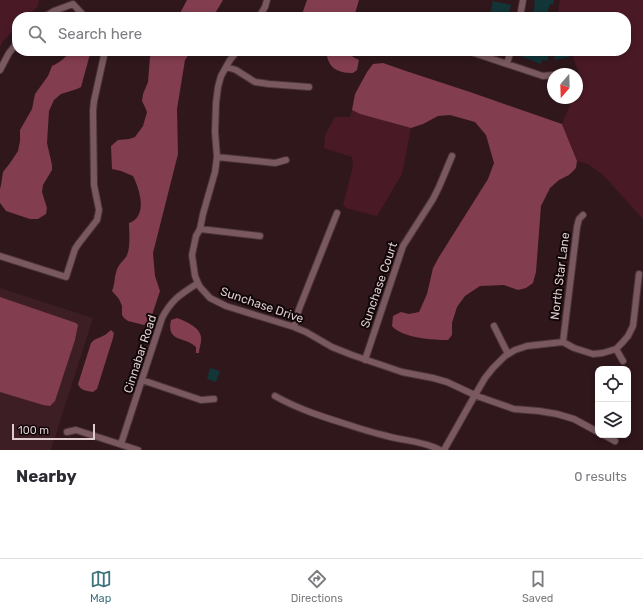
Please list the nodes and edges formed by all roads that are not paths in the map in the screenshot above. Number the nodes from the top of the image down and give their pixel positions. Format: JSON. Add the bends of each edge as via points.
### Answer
{"nodes":[{"id":1,"x":267,"y":0,"type":"edge"},
{"id":2,"x":523,"y":0,"type":"edge"},
{"id":3,"x":72,"y":1,"type":"edge"},
{"id":4,"x":52,"y":12,"type":"edge"},
{"id":5,"x":81,"y":12,"type":"edge"},
{"id":6,"x":262,"y":12,"type":"edge"},
{"id":7,"x":521,"y":12,"type":"edge"},
{"id":8,"x":12,"y":49,"type":"edge"},
{"id":9,"x":104,"y":56,"type":"edge"},
{"id":10,"x":233,"y":56,"type":"edge"},
{"id":11,"x":483,"y":56,"type":"edge"},
{"id":12,"x":509,"y":56,"type":"edge"},
{"id":13,"x":507,"y":64,"type":"junction"},
{"id":14,"x":227,"y":66,"type":"junction"},
{"id":15,"x":0,"y":70,"type":"edge"},
{"id":16,"x":547,"y":76,"type":"edge"},
{"id":17,"x":309,"y":87,"type":"dead end"},
{"id":18,"x":452,"y":156,"type":"dead end"},
{"id":19,"x":217,"y":157,"type":"junction"},
{"id":20,"x":286,"y":160,"type":"dead end"},
{"id":21,"x":337,"y":213,"type":"dead end"},
{"id":22,"x":583,"y":214,"type":"dead end"},
{"id":23,"x":200,"y":229,"type":"junction"},
{"id":24,"x":260,"y":236,"type":"dead end"},
{"id":25,"x":0,"y":256,"type":"edge"},
{"id":26,"x":639,"y":274,"type":"dead end"},
{"id":27,"x":198,"y":283,"type":"junction"},
{"id":28,"x":494,"y":326,"type":"dead end"},
{"id":29,"x":294,"y":327,"type":"junction"},
{"id":30,"x":563,"y":342,"type":"junction"},
{"id":31,"x":616,"y":349,"type":"junction"},
{"id":32,"x":508,"y":354,"type":"junction"},
{"id":33,"x":366,"y":360,"type":"junction"},
{"id":34,"x":624,"y":361,"type":"dead end"},
{"id":35,"x":142,"y":380,"type":"junction"},
{"id":36,"x":475,"y":395,"type":"junction"},
{"id":37,"x":275,"y":396,"type":"dead end"},
{"id":38,"x":214,"y":399,"type":"dead end"},
{"id":39,"x":595,"y":430,"type":"edge"},
{"id":40,"x":67,"y":432,"type":"dead end"},
{"id":41,"x":610,"y":438,"type":"edge"},
{"id":42,"x":615,"y":441,"type":"dead end"},
{"id":43,"x":121,"y":444,"type":"junction"},
{"id":44,"x":138,"y":450,"type":"edge"},
{"id":45,"x":440,"y":450,"type":"edge"},
{"id":46,"x":444,"y":450,"type":"edge"}],
"edges":[{"from":1,"to":6,"type":"street"},
{"from":2,"to":7,"type":"street"},
{"from":3,"to":4,"type":"street"},
{"from":3,"to":5,"type":"street"},
{"from":8,"to":15,"type":"street"},
{"from":9,"to":25,"type":"street","via":[[93,111],[94,184],[99,210],[97,220],[78,243],[66,277]]},
{"from":10,"to":14,"type":"street","name":"Sunchase Drive"},
{"from":11,"to":13,"type":"street"},
{"from":12,"to":13,"type":"street"},
{"from":13,"to":16,"type":"street"},
{"from":14,"to":17,"type":"street","via":[[255,82]]},
{"from":14,"to":19,"type":"street","name":"Sunchase Drive","via":[[221,76],[217,95]]},
{"from":18,"to":33,"type":"street","name":"Sunchase Court","via":[[436,193],[403,246]]},
{"from":19,"to":20,"type":"street","via":[[275,163]]},
{"from":19,"to":23,"type":"street","name":"Sunchase Drive"},
{"from":21,"to":29,"type":"street"},
{"from":22,"to":30,"type":"street","name":"North Star Lane","via":[[577,227]]},
{"from":23,"to":24,"type":"street"},
{"from":23,"to":27,"type":"street","name":"Sunchase Drive","via":[[192,255]]},
{"from":26,"to":31,"type":"street","via":[[633,326]]},
{"from":27,"to":29,"type":"street","name":"Sunchase Drive","via":[[210,298],[226,306]]},
{"from":27,"to":35,"type":"street","name":"Cinnabar Road","via":[[175,298],[167,309]]},
{"from":28,"to":32,"type":"street"},
{"from":29,"to":33,"type":"street","name":"Sunchase Drive","via":[[332,347]]},
{"from":30,"to":31,"type":"street","via":[[593,354]]},
{"from":30,"to":32,"type":"street","via":[[527,346]]},
{"from":31,"to":34,"type":"street"},
{"from":32,"to":36,"type":"street","via":[[493,368]]},
{"from":33,"to":36,"type":"street","name":"Sunchase Drive","via":[[402,372],[447,382]]},
{"from":35,"to":38,"type":"street","via":[[201,400]]},
{"from":35,"to":43,"type":"street","name":"Cinnabar Road"},
{"from":36,"to":39,"type":"street","name":"Sunchase Drive","via":[[514,409],[557,414],[574,419]]},
{"from":36,"to":46,"type":"street"},
{"from":37,"to":45,"type":"street","via":[[314,414]]},
{"from":40,"to":43,"type":"street","via":[[76,430]]},
{"from":41,"to":42,"type":"street"},
{"from":43,"to":44,"type":"street"}]}
